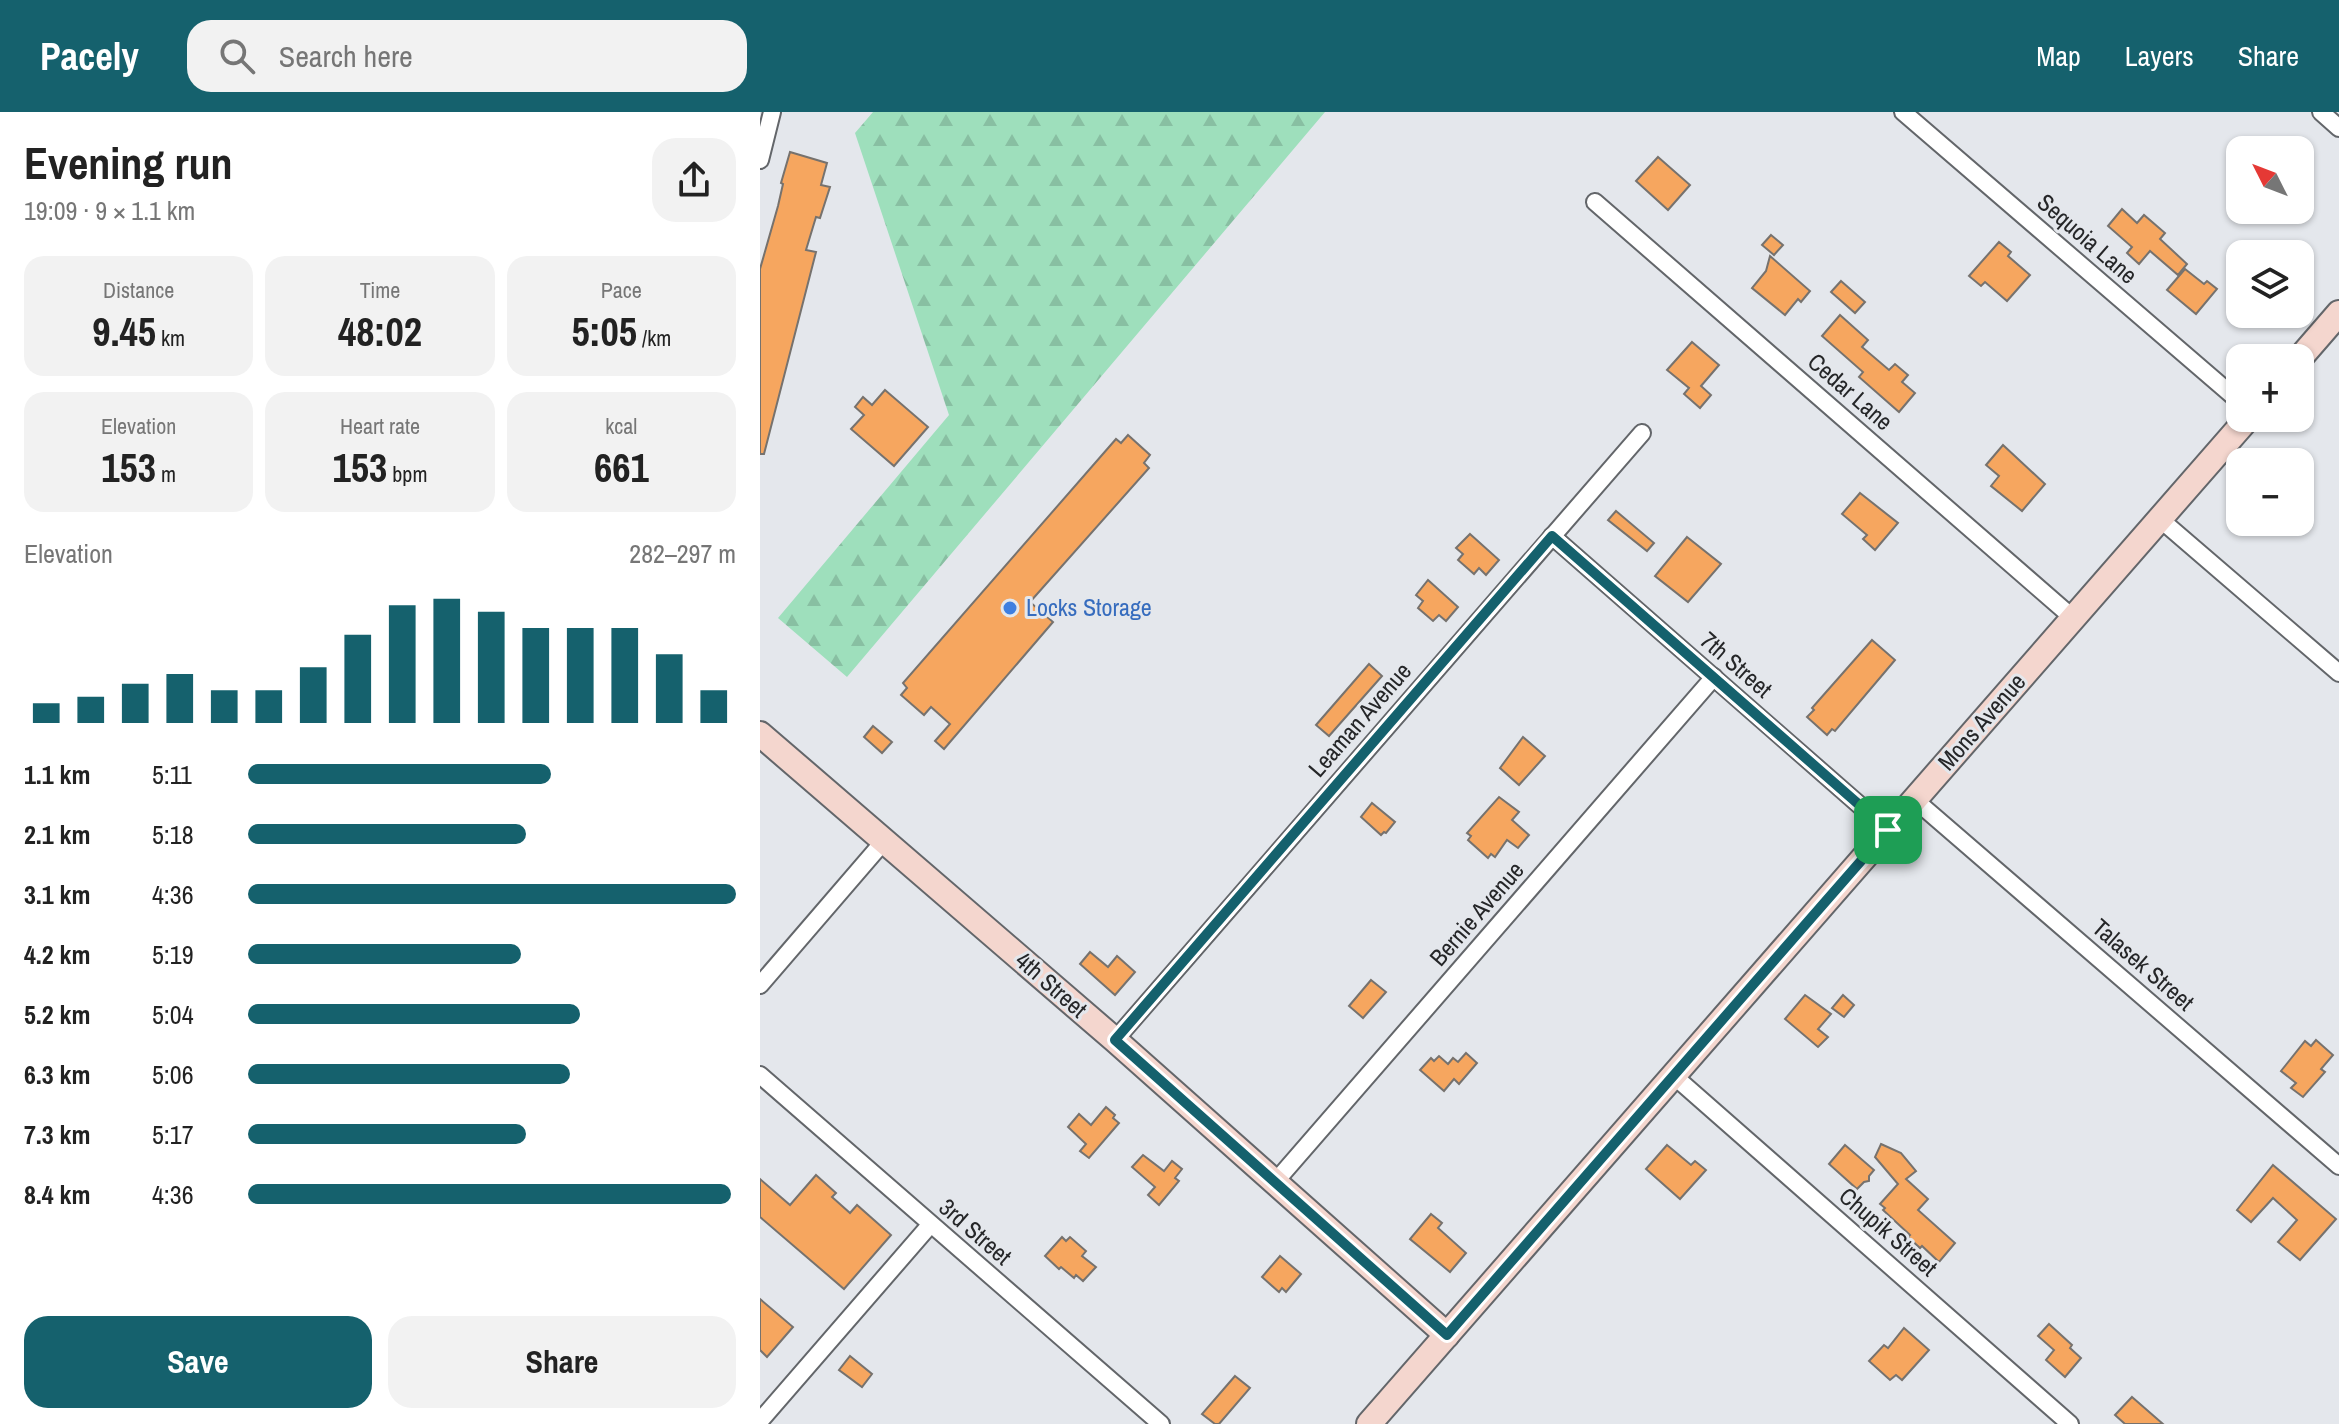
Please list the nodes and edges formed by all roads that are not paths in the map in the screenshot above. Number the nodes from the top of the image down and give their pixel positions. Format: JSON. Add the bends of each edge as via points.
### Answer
{"nodes":[{"id":1,"x":772,"y":112,"type":"edge"},
{"id":2,"x":1903,"y":112,"type":"edge"},
{"id":3,"x":2321,"y":112,"type":"edge"},
{"id":4,"x":2339,"y":128,"type":"edge"},
{"id":5,"x":760,"y":160,"type":"edge"},
{"id":6,"x":1595,"y":202,"type":"dead end"},
{"id":7,"x":2339,"y":313,"type":"edge"},
{"id":8,"x":2312,"y":344,"type":"edge"},
{"id":9,"x":2226,"y":390,"type":"edge"},
{"id":10,"x":2236,"y":432,"type":"edge"},
{"id":11,"x":1642,"y":433,"type":"dead end"},
{"id":12,"x":2160,"y":519,"type":"junction"},
{"id":13,"x":1552,"y":536,"type":"junction"},
{"id":14,"x":2073,"y":618,"type":"junction"},
{"id":15,"x":2339,"y":673,"type":"edge"},
{"id":16,"x":1714,"y":677,"type":"junction"},
{"id":17,"x":760,"y":734,"type":"edge"},
{"id":18,"x":1915,"y":800,"type":"junction"},
{"id":19,"x":1888,"y":830,"type":"junction"},
{"id":20,"x":884,"y":841,"type":"junction"},
{"id":21,"x":760,"y":985,"type":"edge"},
{"id":22,"x":1115,"y":1040,"type":"junction"},
{"id":23,"x":760,"y":1075,"type":"edge"},
{"id":24,"x":1674,"y":1076,"type":"junction"},
{"id":25,"x":2339,"y":1166,"type":"edge"},
{"id":26,"x":1276,"y":1181,"type":"junction"},
{"id":27,"x":930,"y":1225,"type":"junction"},
{"id":28,"x":1447,"y":1335,"type":"junction"},
{"id":29,"x":760,"y":1421,"type":"edge"},
{"id":30,"x":1161,"y":1424,"type":"edge"},
{"id":31,"x":1369,"y":1424,"type":"edge"},
{"id":32,"x":2070,"y":1424,"type":"edge"}],
"edges":[{"from":1,"to":5,"type":"street"},
{"from":2,"to":9,"type":"street","name":"Sequoia Lane"},
{"from":3,"to":4,"type":"street"},
{"from":6,"to":14,"type":"street","name":"Cedar Lane"},
{"from":7,"to":8,"type":"street"},
{"from":10,"to":12,"type":"street","name":"Mons Avenue"},
{"from":11,"to":13,"type":"street","name":"Leaman Avenue"},
{"from":12,"to":14,"type":"street","name":"Mons Avenue"},
{"from":12,"to":15,"type":"street"},
{"from":13,"to":16,"type":"street","name":"7th Street"},
{"from":13,"to":22,"type":"street","name":"Leaman Avenue"},
{"from":14,"to":18,"type":"street","name":"Mons Avenue"},
{"from":16,"to":19,"type":"street","name":"7th Street"},
{"from":16,"to":26,"type":"street","name":"Bernie Avenue"},
{"from":17,"to":20,"type":"street","name":"4th Street"},
{"from":18,"to":19,"type":"street","name":"Mons Avenue"},
{"from":18,"to":25,"type":"street","name":"Talasek Street"},
{"from":19,"to":24,"type":"street","name":"Mons Avenue"},
{"from":20,"to":21,"type":"street"},
{"from":20,"to":22,"type":"street","name":"4th Street"},
{"from":22,"to":26,"type":"street","name":"4th Street"},
{"from":23,"to":27,"type":"street","name":"3rd Street"},
{"from":24,"to":28,"type":"street","name":"Mons Avenue"},
{"from":24,"to":32,"type":"street","name":"Chupik Street"},
{"from":26,"to":28,"type":"street","name":"4th Street"},
{"from":27,"to":29,"type":"street"},
{"from":27,"to":30,"type":"street","name":"3rd Street"},
{"from":28,"to":31,"type":"street","name":"Mons Avenue"}]}
